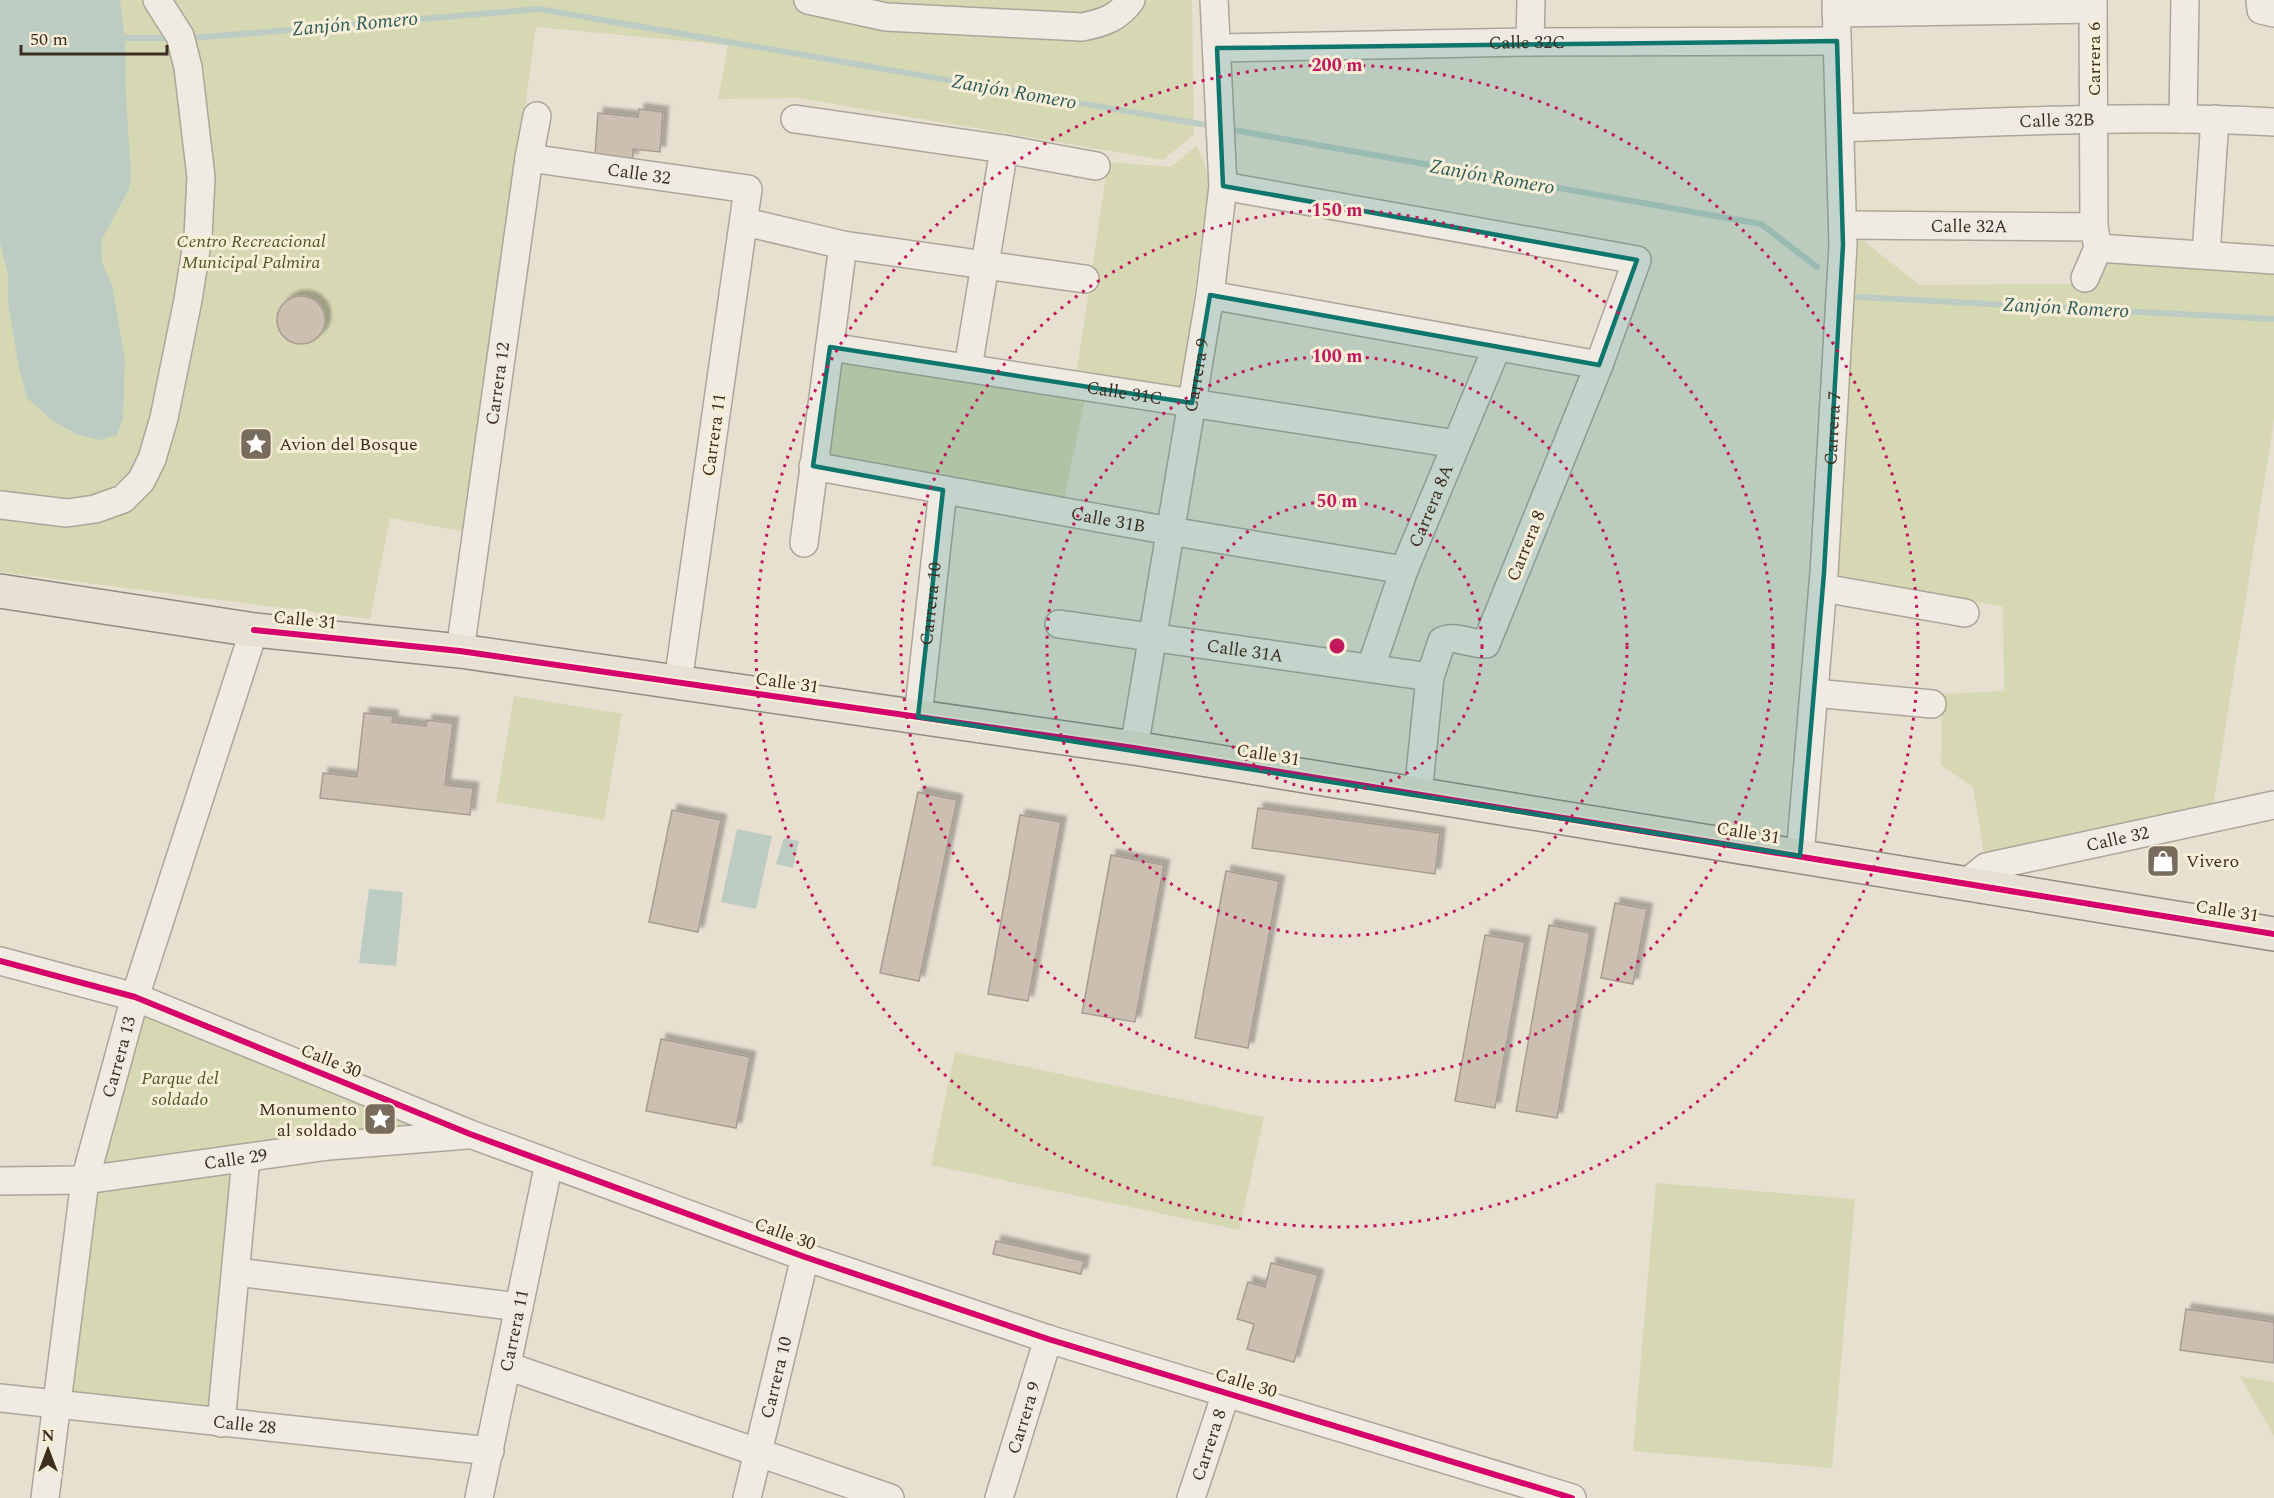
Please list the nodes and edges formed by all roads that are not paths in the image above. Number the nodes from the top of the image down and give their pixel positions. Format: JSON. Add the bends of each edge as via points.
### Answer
{"nodes":[{"id":1,"x":157,"y":0,"type":"edge"},
{"id":2,"x":808,"y":0,"type":"edge"},
{"id":3,"x":1131,"y":0,"type":"edge"},
{"id":4,"x":1214,"y":0,"type":"edge"},
{"id":5,"x":1531,"y":0,"type":"edge"},
{"id":6,"x":2185,"y":0,"type":"edge"},
{"id":7,"x":2260,"y":0,"type":"edge"},
{"id":8,"x":2093,"y":4,"type":"edge"},
{"id":9,"x":1836,"y":7,"type":"edge"},
{"id":10,"x":2274,"y":13,"type":"edge"},
{"id":11,"x":1837,"y":41,"type":"junction"},
{"id":12,"x":1530,"y":42,"type":"junction"},
{"id":13,"x":1217,"y":48,"type":"junction"},
{"id":14,"x":537,"y":116,"type":"dead end"},
{"id":15,"x":2094,"y":118,"type":"junction"},
{"id":16,"x":795,"y":119,"type":"dead end"},
{"id":17,"x":2183,"y":119,"type":"junction"},
{"id":18,"x":2215,"y":119,"type":"junction"},
{"id":19,"x":2274,"y":122,"type":"edge"},
{"id":20,"x":1841,"y":128,"type":"junction"},
{"id":21,"x":1004,"y":149,"type":"junction"},
{"id":22,"x":529,"y":158,"type":"junction"},
{"id":23,"x":1096,"y":166,"type":"dead end"},
{"id":24,"x":1223,"y":186,"type":"junction"},
{"id":25,"x":748,"y":189,"type":"joint"},
{"id":26,"x":745,"y":222,"type":"junction"},
{"id":27,"x":1843,"y":225,"type":"junction"},
{"id":28,"x":2096,"y":237,"type":"junction"},
{"id":29,"x":843,"y":245,"type":"junction"},
{"id":30,"x":2206,"y":255,"type":"junction"},
{"id":31,"x":2274,"y":260,"type":"edge"},
{"id":32,"x":985,"y":265,"type":"junction"},
{"id":33,"x":2085,"y":278,"type":"dead end"},
{"id":34,"x":1085,"y":279,"type":"dead end"},
{"id":35,"x":1210,"y":295,"type":"junction"},
{"id":36,"x":830,"y":347,"type":"junction"},
{"id":37,"x":1497,"y":347,"type":"junction"},
{"id":38,"x":1599,"y":365,"type":"junction"},
{"id":39,"x":968,"y":368,"type":"junction"},
{"id":40,"x":1192,"y":403,"type":"junction"},
{"id":41,"x":1456,"y":444,"type":"junction"},
{"id":42,"x":813,"y":466,"type":"junction"},
{"id":43,"x":943,"y":490,"type":"junction"},
{"id":44,"x":0,"y":505,"type":"edge"},
{"id":45,"x":1170,"y":531,"type":"junction"},
{"id":46,"x":804,"y":543,"type":"dead end"},
{"id":47,"x":1404,"y":570,"type":"junction"},
{"id":48,"x":1823,"y":588,"type":"junction"},
{"id":49,"x":0,"y":591,"type":"edge"},
{"id":50,"x":1965,"y":613,"type":"dead end"},
{"id":51,"x":1059,"y":624,"type":"dead end"},
{"id":52,"x":254,"y":630,"type":"junction"},
{"id":53,"x":1152,"y":638,"type":"junction"},
{"id":54,"x":460,"y":651,"type":"junction"},
{"id":55,"x":1371,"y":668,"type":"junction"},
{"id":56,"x":1430,"y":677,"type":"junction"},
{"id":57,"x":678,"y":682,"type":"junction"},
{"id":58,"x":1814,"y":693,"type":"junction"},
{"id":59,"x":1932,"y":704,"type":"dead end"},
{"id":60,"x":918,"y":717,"type":"junction"},
{"id":61,"x":1134,"y":748,"type":"junction"},
{"id":62,"x":1419,"y":794,"type":"junction"},
{"id":63,"x":2273,"y":801,"type":"edge"},
{"id":64,"x":1800,"y":856,"type":"junction"},
{"id":65,"x":1966,"y":883,"type":"junction"},
{"id":66,"x":2274,"y":934,"type":"edge"},
{"id":67,"x":0,"y":961,"type":"edge"},
{"id":68,"x":135,"y":997,"type":"junction"},
{"id":69,"x":470,"y":1134,"type":"junction"},
{"id":70,"x":246,"y":1158,"type":"junction"},
{"id":71,"x":549,"y":1163,"type":"junction"},
{"id":72,"x":85,"y":1180,"type":"junction"},
{"id":73,"x":0,"y":1181,"type":"edge"},
{"id":74,"x":805,"y":1257,"type":"junction"},
{"id":75,"x":236,"y":1272,"type":"junction"},
{"id":76,"x":519,"y":1307,"type":"junction"},
{"id":77,"x":1048,"y":1338,"type":"junction"},
{"id":78,"x":507,"y":1366,"type":"junction"},
{"id":79,"x":1226,"y":1393,"type":"junction"},
{"id":80,"x":0,"y":1398,"type":"edge"},
{"id":81,"x":55,"y":1406,"type":"junction"},
{"id":82,"x":221,"y":1423,"type":"junction"},
{"id":83,"x":490,"y":1450,"type":"junction"},
{"id":84,"x":758,"y":1451,"type":"junction"},
{"id":85,"x":1503,"y":1488,"type":"edge"},
{"id":86,"x":45,"y":1498,"type":"edge"},
{"id":87,"x":479,"y":1498,"type":"edge"},
{"id":88,"x":747,"y":1498,"type":"edge"},
{"id":89,"x":891,"y":1498,"type":"edge"},
{"id":90,"x":999,"y":1498,"type":"edge"},
{"id":91,"x":1191,"y":1498,"type":"edge"},
{"id":92,"x":1572,"y":1498,"type":"edge"}],
"edges":[{"from":1,"to":44,"type":"street","via":[[180,36],[188,67],[201,177],[198,237],[188,300],[152,459],[141,481],[123,499],[95,509],[67,513]]},
{"from":2,"to":3,"type":"street","via":[[886,17],[1082,27],[1106,22]]},
{"from":4,"to":13,"type":"street","name":"Carrera 9"},
{"from":5,"to":12,"type":"street"},
{"from":6,"to":17,"type":"street"},
{"from":7,"to":10,"type":"street","via":[[2261,10]]},
{"from":8,"to":9,"type":"street"},
{"from":8,"to":15,"type":"street","name":"Carrera 6"},
{"from":9,"to":11,"type":"street","name":"Carrera 7"},
{"from":11,"to":12,"type":"street","name":"Calle 32C"},
{"from":11,"to":20,"type":"street","name":"Carrera 7"},
{"from":12,"to":13,"type":"street","name":"Calle 32C"},
{"from":13,"to":24,"type":"street","name":"Carrera 9"},
{"from":14,"to":22,"type":"street","name":"Carrera 12"},
{"from":15,"to":17,"type":"street","name":"Calle 32B"},
{"from":15,"to":20,"type":"street","name":"Calle 32B"},
{"from":15,"to":28,"type":"street","name":"Carrera 6"},
{"from":16,"to":21,"type":"street"},
{"from":17,"to":18,"type":"street","name":"Calle 32B"},
{"from":18,"to":19,"type":"street","name":"Calle 32B"},
{"from":18,"to":30,"type":"street"},
{"from":20,"to":27,"type":"street","name":"Carrera 7"},
{"from":21,"to":23,"type":"street"},
{"from":21,"to":32,"type":"street"},
{"from":22,"to":25,"type":"street","name":"Calle 32"},
{"from":22,"to":54,"type":"street","name":"Carrera 12"},
{"from":24,"to":35,"type":"street","name":"Carrera 9"},
{"from":24,"to":38,"type":"street","name":"Carrera 8","via":[[1637,260]]},
{"from":25,"to":26,"type":"street","name":"Carrera 11"},
{"from":26,"to":29,"type":"street"},
{"from":26,"to":57,"type":"street","name":"Carrera 11"},
{"from":27,"to":28,"type":"street","name":"Calle 32A"},
{"from":27,"to":48,"type":"street","name":"Carrera 7"},
{"from":28,"to":30,"type":"street","name":"Calle 32A"},
{"from":28,"to":33,"type":"street"},
{"from":29,"to":32,"type":"street"},
{"from":29,"to":36,"type":"street"},
{"from":30,"to":31,"type":"street","name":"Calle 32A"},
{"from":32,"to":34,"type":"street"},
{"from":32,"to":39,"type":"street"},
{"from":35,"to":37,"type":"street"},
{"from":35,"to":40,"type":"street","name":"Carrera 9"},
{"from":36,"to":39,"type":"street","name":"Calle 31C"},
{"from":36,"to":42,"type":"street"},
{"from":37,"to":38,"type":"street"},
{"from":37,"to":41,"type":"street","name":"Carrera 8A"},
{"from":38,"to":56,"type":"street","name":"Carrera 8","via":[[1486,644],[1445,639]]},
{"from":39,"to":40,"type":"street","name":"Calle 31C"},
{"from":40,"to":41,"type":"street","name":"Calle 31C"},
{"from":40,"to":45,"type":"street","name":"Carrera 9"},
{"from":41,"to":47,"type":"street","name":"Carrera 8A"},
{"from":42,"to":43,"type":"street","name":"Calle 31B"},
{"from":42,"to":46,"type":"street"},
{"from":43,"to":45,"type":"street","name":"Calle 31B"},
{"from":43,"to":60,"type":"street","name":"Carrera 10"},
{"from":45,"to":47,"type":"street","name":"Calle 31B"},
{"from":45,"to":53,"type":"street","name":"Carrera 9"},
{"from":47,"to":55,"type":"street","name":"Carrera 8A"},
{"from":48,"to":50,"type":"street"},
{"from":48,"to":58,"type":"street","name":"Carrera 7"},
{"from":49,"to":52,"type":"main road","name":"Calle 31"},
{"from":51,"to":53,"type":"street","name":"Calle 31A"},
{"from":52,"to":54,"type":"main road","name":"Calle 31"},
{"from":52,"to":68,"type":"street","name":"Carrera 13"},
{"from":53,"to":55,"type":"street","name":"Calle 31A"},
{"from":53,"to":61,"type":"street","name":"Carrera 9"},
{"from":54,"to":57,"type":"main road","name":"Calle 31"},
{"from":55,"to":56,"type":"street","name":"Calle 31A"},
{"from":56,"to":62,"type":"street","name":"Carrera 8"},
{"from":57,"to":60,"type":"main road","name":"Calle 31"},
{"from":58,"to":59,"type":"street"},
{"from":58,"to":64,"type":"street","name":"Carrera 7"},
{"from":60,"to":61,"type":"main road","name":"Calle 31"},
{"from":61,"to":62,"type":"main road","name":"Calle 31"},
{"from":62,"to":64,"type":"main road","name":"Calle 31"},
{"from":63,"to":65,"type":"street","name":"Calle 32","via":[[1986,867]]},
{"from":64,"to":65,"type":"main road","name":"Calle 31"},
{"from":65,"to":66,"type":"main road","name":"Calle 31"},
{"from":67,"to":68,"type":"street","name":"Calle 30"},
{"from":68,"to":69,"type":"street","name":"Calle 30"},
{"from":68,"to":72,"type":"street","name":"Carrera 13"},
{"from":69,"to":70,"type":"street","name":"Calle 29","via":[[329,1146]]},
{"from":69,"to":71,"type":"street","name":"Calle 30"},
{"from":70,"to":72,"type":"street","name":"Calle 29"},
{"from":70,"to":75,"type":"street"},
{"from":71,"to":74,"type":"street","name":"Calle 30"},
{"from":71,"to":76,"type":"street","name":"Carrera 11"},
{"from":72,"to":73,"type":"street","name":"Calle 29"},
{"from":72,"to":81,"type":"street","name":"Carrera 13"},
{"from":74,"to":77,"type":"street","name":"Calle 30"},
{"from":74,"to":84,"type":"street","name":"Carrera 10"},
{"from":75,"to":76,"type":"street"},
{"from":75,"to":82,"type":"street"},
{"from":76,"to":78,"type":"street","name":"Carrera 11"},
{"from":77,"to":79,"type":"street","name":"Calle 30"},
{"from":77,"to":90,"type":"street","name":"Carrera 9"},
{"from":78,"to":83,"type":"street","name":"Carrera 11"},
{"from":78,"to":84,"type":"street"},
{"from":79,"to":85,"type":"street","name":"Calle 30"},
{"from":79,"to":91,"type":"street","name":"Carrera 8"},
{"from":80,"to":81,"type":"street","name":"Calle 28"},
{"from":81,"to":82,"type":"street","name":"Calle 28"},
{"from":81,"to":86,"type":"street","name":"Carrera 13"},
{"from":82,"to":83,"type":"street","name":"Calle 28"},
{"from":83,"to":87,"type":"street","name":"Carrera 11"},
{"from":84,"to":88,"type":"street","name":"Carrera 10"},
{"from":84,"to":89,"type":"street"},
{"from":85,"to":92,"type":"street","name":"Calle 30"}]}
